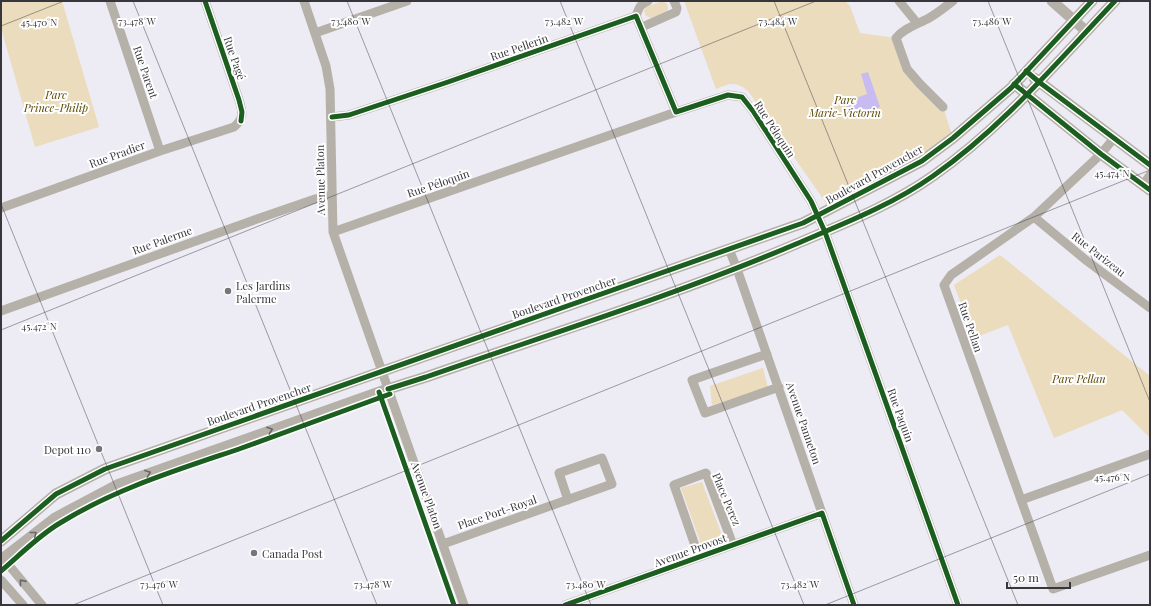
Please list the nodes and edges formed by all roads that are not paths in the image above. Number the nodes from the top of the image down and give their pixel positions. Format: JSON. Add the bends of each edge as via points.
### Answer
{"nodes":[{"id":1,"x":110,"y":1,"type":"edge"},
{"id":2,"x":205,"y":1,"type":"edge"},
{"id":3,"x":304,"y":1,"type":"edge"},
{"id":4,"x":407,"y":1,"type":"edge"},
{"id":5,"x":648,"y":1,"type":"edge"},
{"id":6,"x":674,"y":1,"type":"edge"},
{"id":7,"x":900,"y":1,"type":"edge"},
{"id":8,"x":953,"y":1,"type":"edge"},
{"id":9,"x":1052,"y":1,"type":"edge"},
{"id":10,"x":1092,"y":1,"type":"edge"},
{"id":11,"x":1115,"y":1,"type":"edge"},
{"id":12,"x":636,"y":16,"type":"junction"},
{"id":13,"x":1073,"y":21,"type":"junction"},
{"id":14,"x":917,"y":23,"type":"junction"},
{"id":15,"x":642,"y":27,"type":"junction"},
{"id":16,"x":1086,"y":32,"type":"junction"},
{"id":17,"x":315,"y":33,"type":"junction"},
{"id":18,"x":1026,"y":71,"type":"junction"},
{"id":19,"x":1039,"y":82,"type":"junction"},
{"id":20,"x":1014,"y":84,"type":"junction"},
{"id":21,"x":1026,"y":95,"type":"junction"},
{"id":22,"x":943,"y":107,"type":"dead end"},
{"id":23,"x":676,"y":112,"type":"junction"},
{"id":24,"x":332,"y":117,"type":"junction"},
{"id":25,"x":240,"y":122,"type":"joint"},
{"id":26,"x":1114,"y":138,"type":"junction"},
{"id":27,"x":160,"y":151,"type":"junction"},
{"id":28,"x":1101,"y":154,"type":"junction"},
{"id":29,"x":1150,"y":165,"type":"edge"},
{"id":30,"x":1150,"y":175,"type":"edge"},
{"id":31,"x":1146,"y":187,"type":"edge"},
{"id":32,"x":331,"y":195,"type":"junction"},
{"id":33,"x":1,"y":208,"type":"edge"},
{"id":34,"x":818,"y":216,"type":"junction"},
{"id":35,"x":1034,"y":217,"type":"junction"},
{"id":36,"x":333,"y":232,"type":"junction"},
{"id":37,"x":825,"y":232,"type":"junction"},
{"id":38,"x":729,"y":250,"type":"junction"},
{"id":39,"x":738,"y":269,"type":"junction"},
{"id":40,"x":1150,"y":308,"type":"edge"},
{"id":41,"x":1,"y":311,"type":"edge"},
{"id":42,"x":767,"y":354,"type":"junction"},
{"id":43,"x":382,"y":371,"type":"junction"},
{"id":44,"x":779,"y":387,"type":"junction"},
{"id":45,"x":388,"y":389,"type":"junction"},
{"id":46,"x":1150,"y":454,"type":"edge"},
{"id":47,"x":568,"y":500,"type":"junction"},
{"id":48,"x":1020,"y":500,"type":"junction"},
{"id":49,"x":822,"y":514,"type":"junction"},
{"id":50,"x":1,"y":540,"type":"edge"},
{"id":51,"x":443,"y":544,"type":"junction"},
{"id":52,"x":733,"y":545,"type":"junction"},
{"id":53,"x":1150,"y":555,"type":"edge"},
{"id":54,"x":699,"y":557,"type":"junction"},
{"id":55,"x":2,"y":558,"type":"edge"},
{"id":56,"x":1,"y":580,"type":"edge"},
{"id":57,"x":23,"y":605,"type":"edge"},
{"id":58,"x":42,"y":605,"type":"edge"},
{"id":59,"x":464,"y":605,"type":"edge"},
{"id":60,"x":565,"y":605,"type":"edge"},
{"id":61,"x":854,"y":605,"type":"edge"},
{"id":62,"x":958,"y":605,"type":"edge"}],
"edges":[{"from":1,"to":27,"type":"street","name":"Rue Parent"},
{"from":2,"to":25,"type":"street","name":"Rue Pagé","via":[[239,100],[242,112]]},
{"from":3,"to":17,"type":"street","name":"Avenue Platon"},
{"from":4,"to":17,"type":"street"},
{"from":5,"to":12,"type":"street","via":[[639,7]]},
{"from":6,"to":15,"type":"street","via":[[676,12]]},
{"from":7,"to":14,"type":"street"},
{"from":8,"to":14,"type":"street"},
{"from":9,"to":13,"type":"street"},
{"from":10,"to":13,"type":"street","name":"Boulevard Provencher"},
{"from":11,"to":16,"type":"street"},
{"from":12,"to":15,"type":"street"},
{"from":12,"to":24,"type":"street","name":"Rue Pellerin","via":[[448,82],[348,115]]},
{"from":13,"to":16,"type":"street"},
{"from":13,"to":18,"type":"street","name":"Boulevard Provencher"},
{"from":14,"to":22,"type":"street","via":[[896,38],[907,69]]},
{"from":15,"to":23,"type":"street"},
{"from":16,"to":19,"type":"street"},
{"from":17,"to":24,"type":"street","name":"Avenue Platon","via":[[326,66]]},
{"from":18,"to":19,"type":"street"},
{"from":18,"to":20,"type":"street","name":"Boulevard Provencher"},
{"from":19,"to":21,"type":"street"},
{"from":19,"to":26,"type":"street"},
{"from":20,"to":21,"type":"street"},
{"from":20,"to":34,"type":"street","name":"Boulevard Provencher","via":[[953,138],[922,161]]},
{"from":21,"to":28,"type":"street"},
{"from":21,"to":37,"type":"street","via":[[970,147],[932,177],[891,201]]},
{"from":23,"to":34,"type":"street","name":"Rue Péloquin","via":[[728,95],[742,97],[811,201]]},
{"from":23,"to":36,"type":"street","name":"Rue Péloquin"},
{"from":24,"to":32,"type":"street","name":"Avenue Platon"},
{"from":25,"to":27,"type":"street","name":"Rue Pradier","via":[[234,127]]},
{"from":26,"to":28,"type":"street","name":"Rue Pellan"},
{"from":26,"to":29,"type":"street"},
{"from":27,"to":33,"type":"street","name":"Rue Pradier"},
{"from":28,"to":31,"type":"street"},
{"from":28,"to":35,"type":"street","name":"Rue Pellan"},
{"from":30,"to":31,"type":"street"},
{"from":32,"to":36,"type":"street","name":"Avenue Platon"},
{"from":32,"to":41,"type":"street","name":"Rue Palerme"},
{"from":34,"to":37,"type":"street","name":"Rue Péloquin"},
{"from":34,"to":38,"type":"street","name":"Boulevard Provencher"},
{"from":35,"to":40,"type":"street","name":"Rue Parizeau"},
{"from":35,"to":48,"type":"street","name":"Rue Pellan","via":[[951,275],[944,285]]},
{"from":36,"to":43,"type":"street","name":"Avenue Platon"},
{"from":37,"to":39,"type":"street"},
{"from":37,"to":62,"type":"street","name":"Rue Paquin"},
{"from":38,"to":39,"type":"street","name":"Avenue Panneton"},
{"from":38,"to":43,"type":"street","name":"Boulevard Provencher"},
{"from":39,"to":42,"type":"street","name":"Avenue Panneton"},
{"from":39,"to":45,"type":"street"},
{"from":42,"to":44,"type":"street","name":"Avenue Panneton"},
{"from":42,"to":44,"type":"street","via":[[692,380],[706,413]]},
{"from":43,"to":45,"type":"street","name":"Avenue Platon"},
{"from":43,"to":50,"type":"street","name":"Boulevard Provencher","via":[[105,468],[56,494]]},
{"from":44,"to":49,"type":"street","name":"Avenue Panneton"},
{"from":45,"to":51,"type":"street","name":"Avenue Platon"},
{"from":55,"to":45,"type":"street","one_way":true,"via":[[55,518],[117,485]]},
{"from":46,"to":48,"type":"street"},
{"from":47,"to":47,"type":"street","name":"Place Port-Royal","via":[[612,484],[602,458],[559,473]]},
{"from":47,"to":51,"type":"street","name":"Place Port-Royal"},
{"from":48,"to":53,"type":"street","name":"Rue Pellan","via":[[1053,589]]},
{"from":49,"to":52,"type":"street","name":"Avenue Provost"},
{"from":49,"to":61,"type":"street","name":"Avenue Panneton"},
{"from":51,"to":59,"type":"street","name":"Avenue Platon"},
{"from":52,"to":54,"type":"street","name":"Avenue Provost"},
{"from":52,"to":54,"type":"street","name":"Place Perez","via":[[706,473],[674,485]]},
{"from":54,"to":60,"type":"street","name":"Avenue Provost"},
{"from":58,"to":55,"type":"street","one_way":true},
{"from":56,"to":57,"type":"street"}]}
